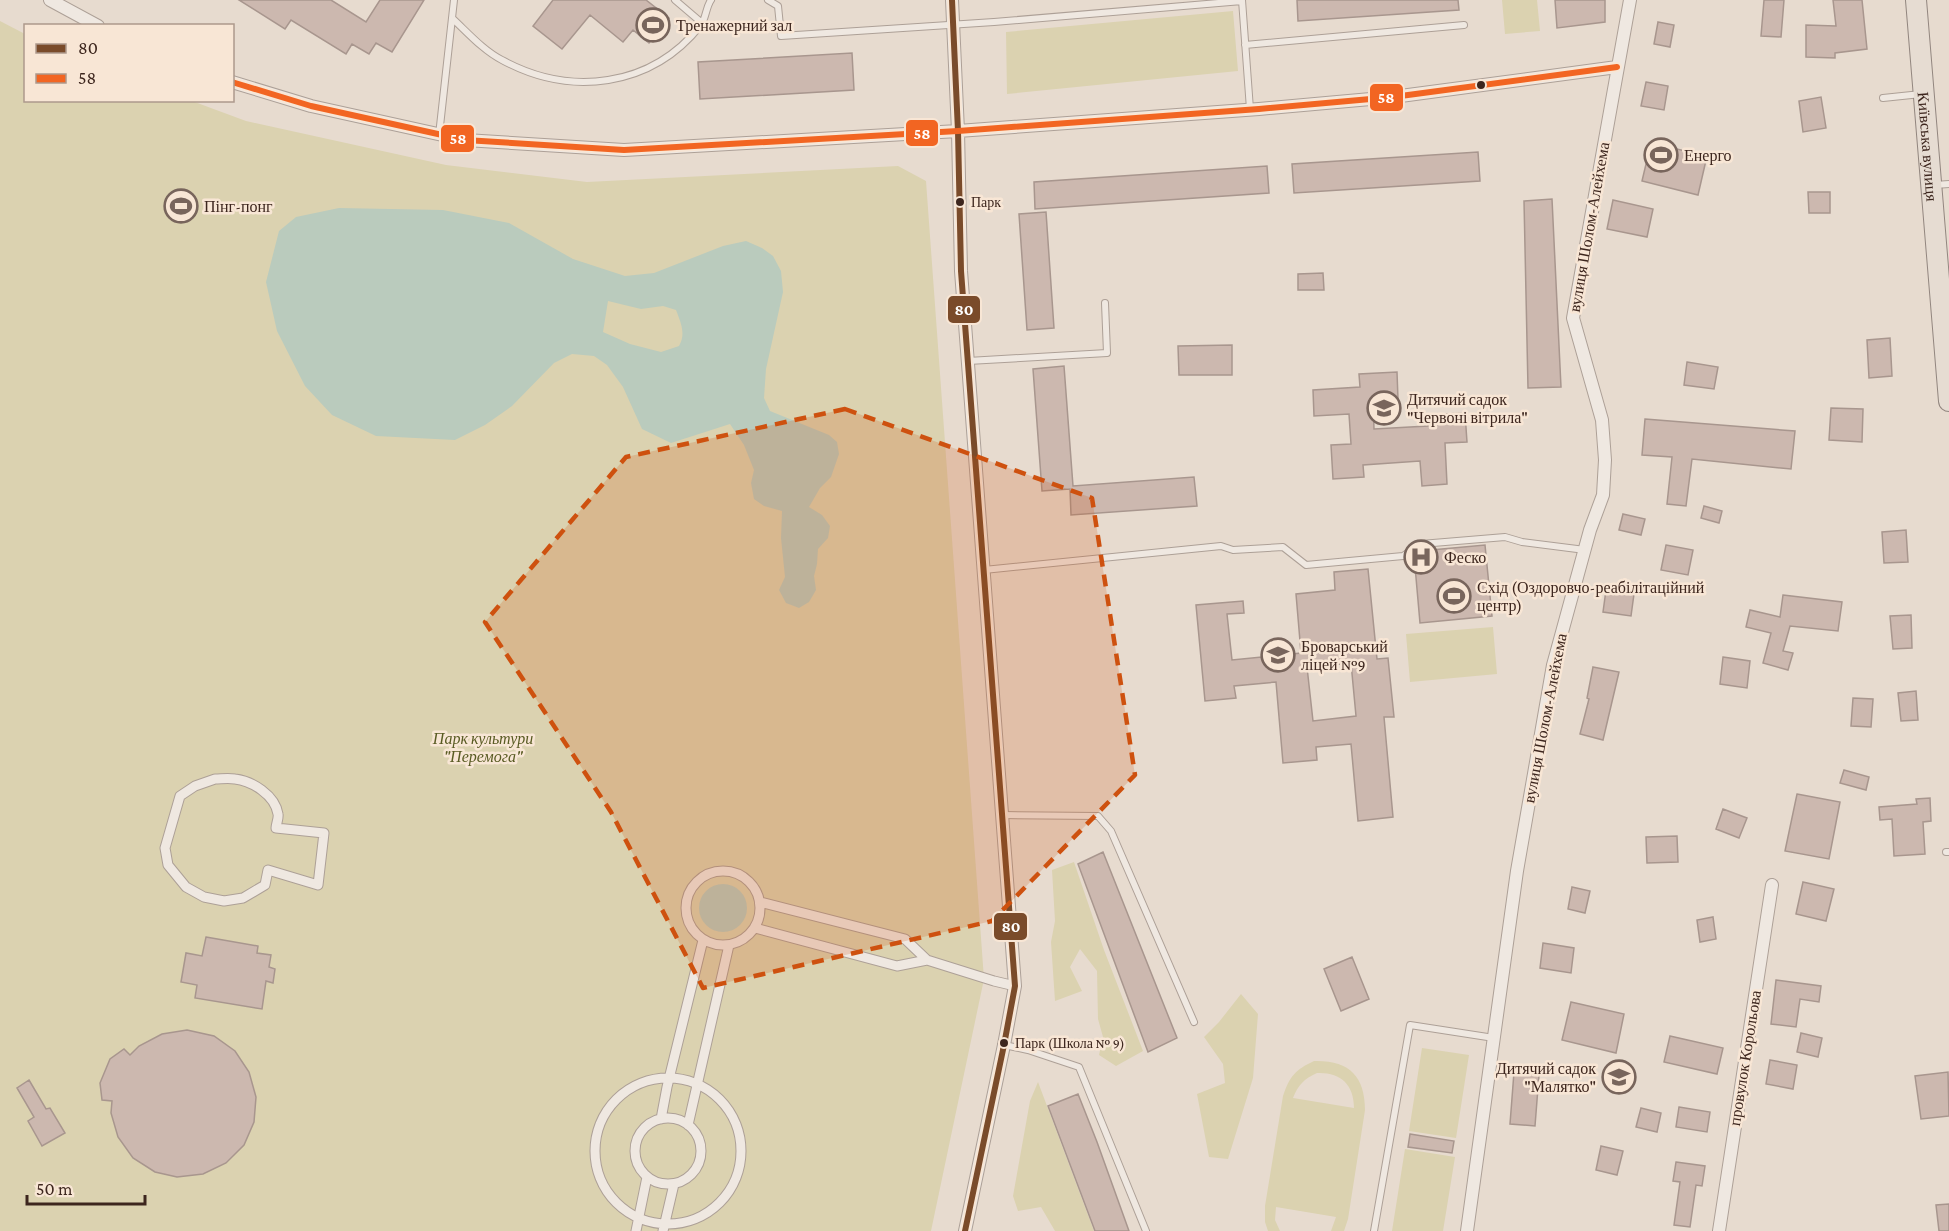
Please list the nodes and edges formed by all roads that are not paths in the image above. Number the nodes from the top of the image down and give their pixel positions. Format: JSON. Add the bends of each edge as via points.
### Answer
{"nodes":[{"id":1,"x":50,"y":0,"type":"edge"},
{"id":2,"x":454,"y":0,"type":"edge"},
{"id":3,"x":675,"y":0,"type":"edge"},
{"id":4,"x":711,"y":0,"type":"edge"},
{"id":5,"x":768,"y":0,"type":"edge"},
{"id":6,"x":951,"y":0,"type":"edge"},
{"id":7,"x":1242,"y":0,"type":"edge"},
{"id":8,"x":1630,"y":0,"type":"edge"},
{"id":9,"x":1916,"y":0,"type":"edge"},
{"id":10,"x":64,"y":3,"type":"edge"},
{"id":11,"x":453,"y":19,"type":"junction"},
{"id":12,"x":702,"y":23,"type":"junction"},
{"id":13,"x":95,"y":24,"type":"edge"},
{"id":14,"x":953,"y":24,"type":"junction"},
{"id":15,"x":1464,"y":25,"type":"dead end"},
{"id":16,"x":1245,"y":45,"type":"junction"},
{"id":17,"x":1617,"y":67,"type":"junction"},
{"id":18,"x":234,"y":83,"type":"edge"},
{"id":19,"x":1924,"y":94,"type":"junction"},
{"id":20,"x":1883,"y":98,"type":"dead end"},
{"id":21,"x":1250,"y":110,"type":"junction"},
{"id":22,"x":958,"y":131,"type":"junction"},
{"id":23,"x":439,"y":135,"type":"junction"},
{"id":24,"x":1940,"y":184,"type":"edge"},
{"id":25,"x":1105,"y":303,"type":"dead end"},
{"id":26,"x":968,"y":361,"type":"junction"},
{"id":27,"x":1949,"y":401,"type":"edge"},
{"id":28,"x":1585,"y":550,"type":"junction"},
{"id":29,"x":983,"y":571,"type":"junction"},
{"id":30,"x":278,"y":814,"type":"joint"},
{"id":31,"x":1002,"y":815,"type":"junction"},
{"id":32,"x":1772,"y":885,"type":"dead end"},
{"id":33,"x":760,"y":902,"type":"junction"},
{"id":34,"x":755,"y":928,"type":"junction"},
{"id":35,"x":704,"y":940,"type":"junction"},
{"id":36,"x":729,"y":945,"type":"junction"},
{"id":37,"x":927,"y":960,"type":"junction"},
{"id":38,"x":1015,"y":986,"type":"junction"},
{"id":39,"x":1194,"y":1022,"type":"dead end"},
{"id":40,"x":1494,"y":1038,"type":"junction"},
{"id":41,"x":1004,"y":1045,"type":"junction"},
{"id":42,"x":671,"y":1078,"type":"junction"},
{"id":43,"x":697,"y":1084,"type":"junction"},
{"id":44,"x":661,"y":1119,"type":"junction"},
{"id":45,"x":688,"y":1125,"type":"junction"},
{"id":46,"x":647,"y":1177,"type":"junction"},
{"id":47,"x":674,"y":1184,"type":"junction"},
{"id":48,"x":638,"y":1219,"type":"junction"},
{"id":49,"x":664,"y":1228,"type":"edge"},
{"id":50,"x":636,"y":1231,"type":"edge"},
{"id":51,"x":965,"y":1231,"type":"edge"},
{"id":52,"x":1146,"y":1231,"type":"edge"},
{"id":53,"x":1374,"y":1231,"type":"edge"},
{"id":54,"x":1467,"y":1231,"type":"edge"},
{"id":55,"x":1719,"y":1231,"type":"edge"}],
"edges":[{"from":1,"to":10,"type":"street"},
{"from":2,"to":11,"type":"lane"},
{"from":3,"to":12,"type":"lane"},
{"from":4,"to":12,"type":"lane"},
{"from":5,"to":14,"type":"lane","via":[[778,6],[781,36]]},
{"from":6,"to":14,"type":"street"},
{"from":7,"to":14,"type":"lane"},
{"from":7,"to":16,"type":"lane"},
{"from":8,"to":17,"type":"street","name":"вулиця Шолом-Алейхема"},
{"from":9,"to":19,"type":"main road","name":"Київська вулиця"},
{"from":10,"to":13,"type":"street"},
{"from":11,"to":12,"type":"lane","via":[[500,60],[529,73],[567,82],[605,82],[641,72],[673,53]]},
{"from":11,"to":23,"type":"lane"},
{"from":14,"to":22,"type":"street"},
{"from":15,"to":16,"type":"lane"},
{"from":16,"to":21,"type":"lane"},
{"from":17,"to":21,"type":"street","via":[[1393,97]]},
{"from":17,"to":28,"type":"street","name":"вулиця Шолом-Алейхема","via":[[1573,318],[1602,420],[1605,460],[1603,495]]},
{"from":18,"to":23,"type":"street","via":[[311,106]]},
{"from":19,"to":20,"type":"lane"},
{"from":19,"to":24,"type":"main road","name":"Київська вулиця"},
{"from":21,"to":22,"type":"street"},
{"from":22,"to":23,"type":"street","via":[[624,150],[465,141]]},
{"from":22,"to":26,"type":"street","via":[[961,271]]},
{"from":24,"to":27,"type":"main road","name":"Київська вулиця"},
{"from":25,"to":26,"type":"lane","via":[[1107,353]]},
{"from":26,"to":29,"type":"street"},
{"from":28,"to":29,"type":"lane","via":[[1505,537],[1421,544],[1403,556],[1306,566],[1283,547],[1233,550],[1221,546]]},
{"from":28,"to":40,"type":"street","name":"вулиця Шолом-Алейхема","via":[[1552,665]]},
{"from":29,"to":31,"type":"street"},
{"from":30,"to":30,"type":"street","via":[[271,798],[244,782],[215,779],[195,786],[180,796],[165,848],[168,865],[186,887],[204,897],[224,901],[243,898],[265,885],[268,870],[318,885],[324,833],[276,828]]},
{"from":31,"to":38,"type":"street"},
{"from":31,"to":39,"type":"lane","via":[[1098,816],[1111,831]]},
{"from":32,"to":55,"type":"street","name":"провулок Корольова"},
{"from":33,"to":34,"type":"street"},
{"from":33,"to":35,"type":"street","via":[[754,887],[741,875],[723,871],[705,875],[691,888],[686,906],[689,925]]},
{"from":33,"to":37,"type":"street","via":[[904,939]]},
{"from":34,"to":36,"type":"street"},
{"from":34,"to":37,"type":"street","via":[[897,966]]},
{"from":35,"to":36,"type":"street"},
{"from":35,"to":42,"type":"street"},
{"from":36,"to":43,"type":"street"},
{"from":37,"to":38,"type":"street"},
{"from":38,"to":41,"type":"street"},
{"from":40,"to":53,"type":"lane","via":[[1410,1025]]},
{"from":40,"to":54,"type":"street","name":"вулиця Шолом-Алейхема"},
{"from":41,"to":51,"type":"street"},
{"from":41,"to":52,"type":"lane","via":[[1079,1067]]},
{"from":42,"to":43,"type":"street"},
{"from":42,"to":44,"type":"street"},
{"from":42,"to":48,"type":"street","via":[[648,1081],[625,1092],[607,1110],[597,1133],[595,1159],[602,1183],[616,1204]]},
{"from":43,"to":45,"type":"street"},
{"from":43,"to":49,"type":"street","via":[[720,1099],[734,1119],[741,1142],[740,1166],[732,1188],[716,1207],[696,1219]]},
{"from":44,"to":45,"type":"street"},
{"from":44,"to":46,"type":"street","via":[[645,1128],[636,1146],[637,1161]]},
{"from":45,"to":47,"type":"street","via":[[701,1144],[700,1161],[691,1176]]},
{"from":46,"to":47,"type":"street","via":[[661,1184]]},
{"from":46,"to":48,"type":"street"},
{"from":47,"to":49,"type":"street"},
{"from":48,"to":49,"type":"street"},
{"from":48,"to":50,"type":"street"}]}
